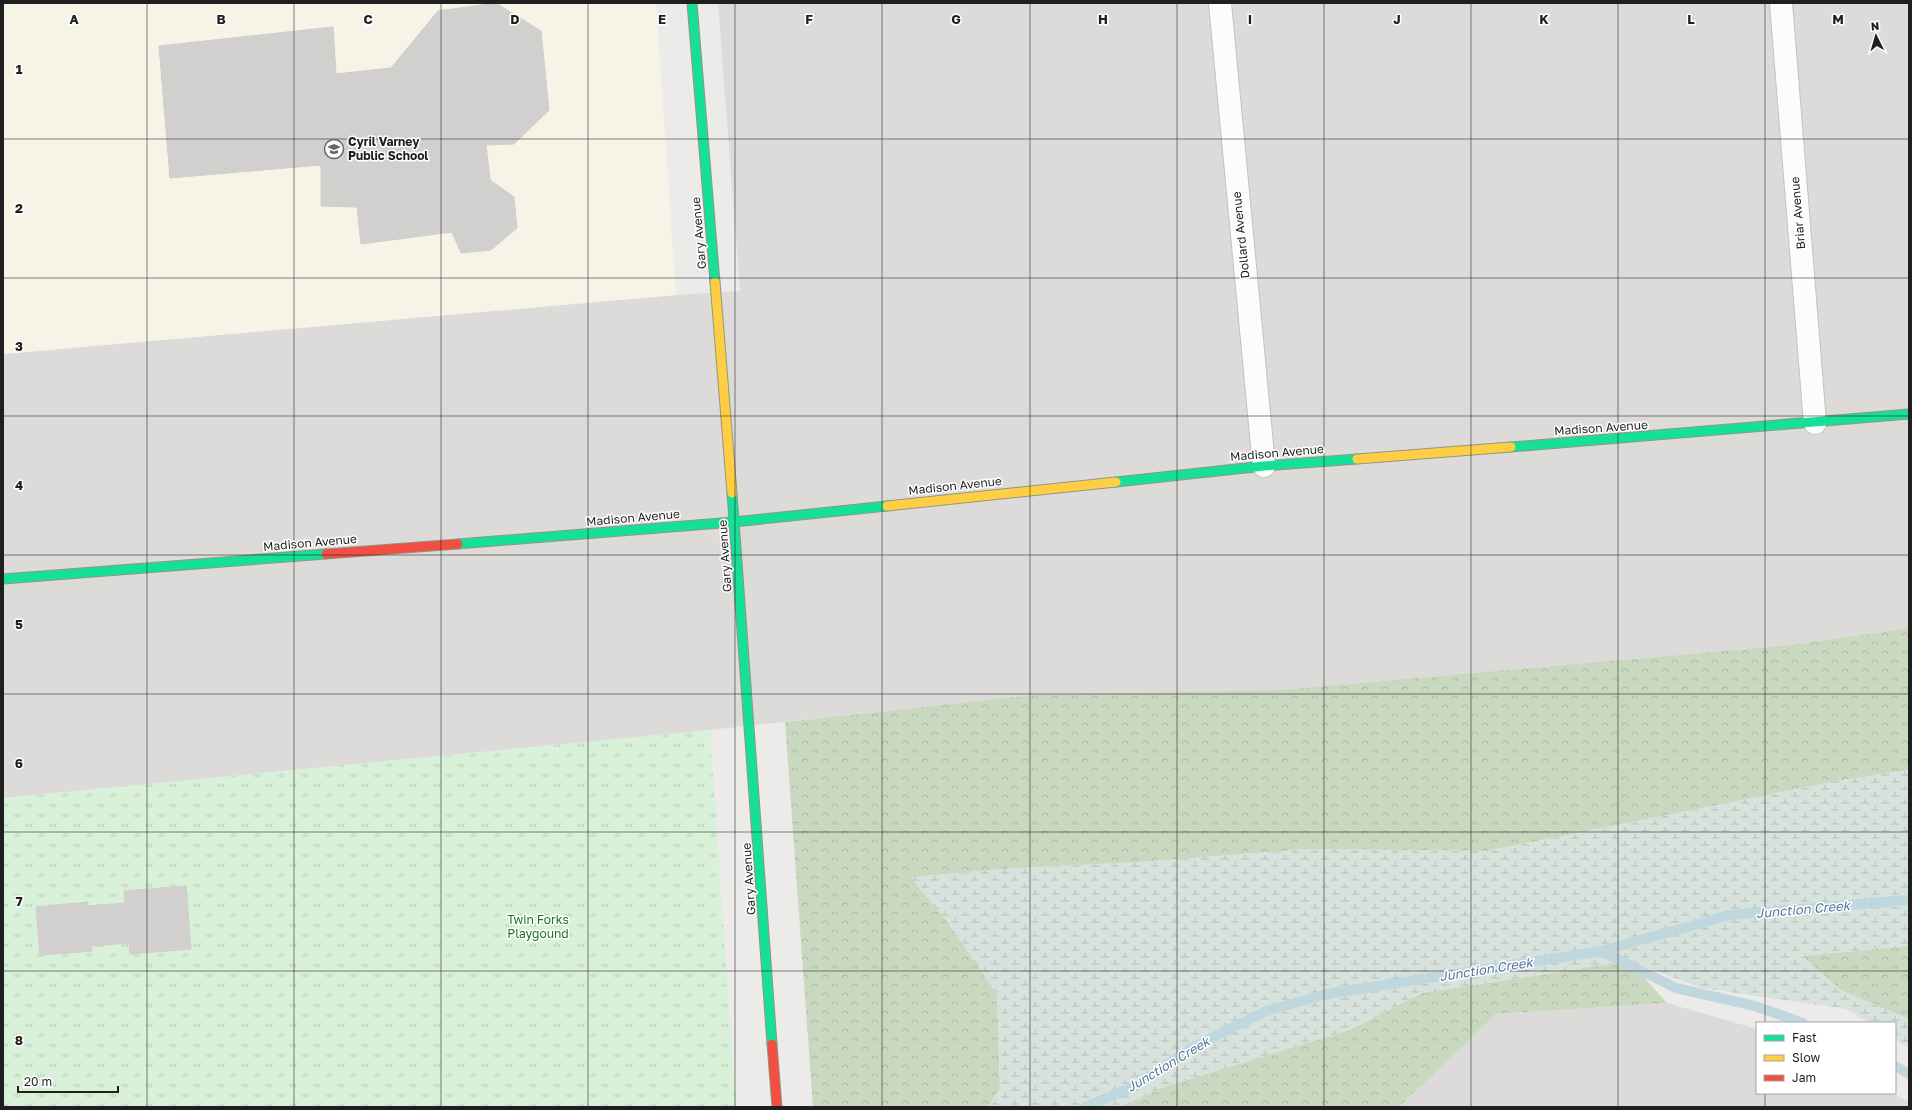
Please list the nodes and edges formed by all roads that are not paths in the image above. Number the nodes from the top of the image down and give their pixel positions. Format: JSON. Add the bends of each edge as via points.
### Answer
{"nodes":[{"id":1,"x":692,"y":3,"type":"edge"},
{"id":2,"x":1220,"y":3,"type":"edge"},
{"id":3,"x":1781,"y":3,"type":"edge"},
{"id":4,"x":1909,"y":414,"type":"edge"},
{"id":5,"x":1815,"y":423,"type":"junction"},
{"id":6,"x":1264,"y":466,"type":"junction"},
{"id":7,"x":734,"y":522,"type":"junction"},
{"id":8,"x":3,"y":580,"type":"edge"},
{"id":9,"x":777,"y":1107,"type":"edge"}],
"edges":[{"from":1,"to":7,"type":"street","name":"Gary Avenue"},
{"from":2,"to":6,"type":"street","name":"Dollard Avenue"},
{"from":3,"to":5,"type":"street","name":"Briar Avenue"},
{"from":4,"to":5,"type":"street","name":"Madison Avenue"},
{"from":5,"to":6,"type":"street","name":"Madison Avenue"},
{"from":6,"to":7,"type":"street","name":"Madison Avenue"},
{"from":7,"to":8,"type":"street","name":"Madison Avenue"},
{"from":7,"to":9,"type":"street","name":"Gary Avenue"}]}
